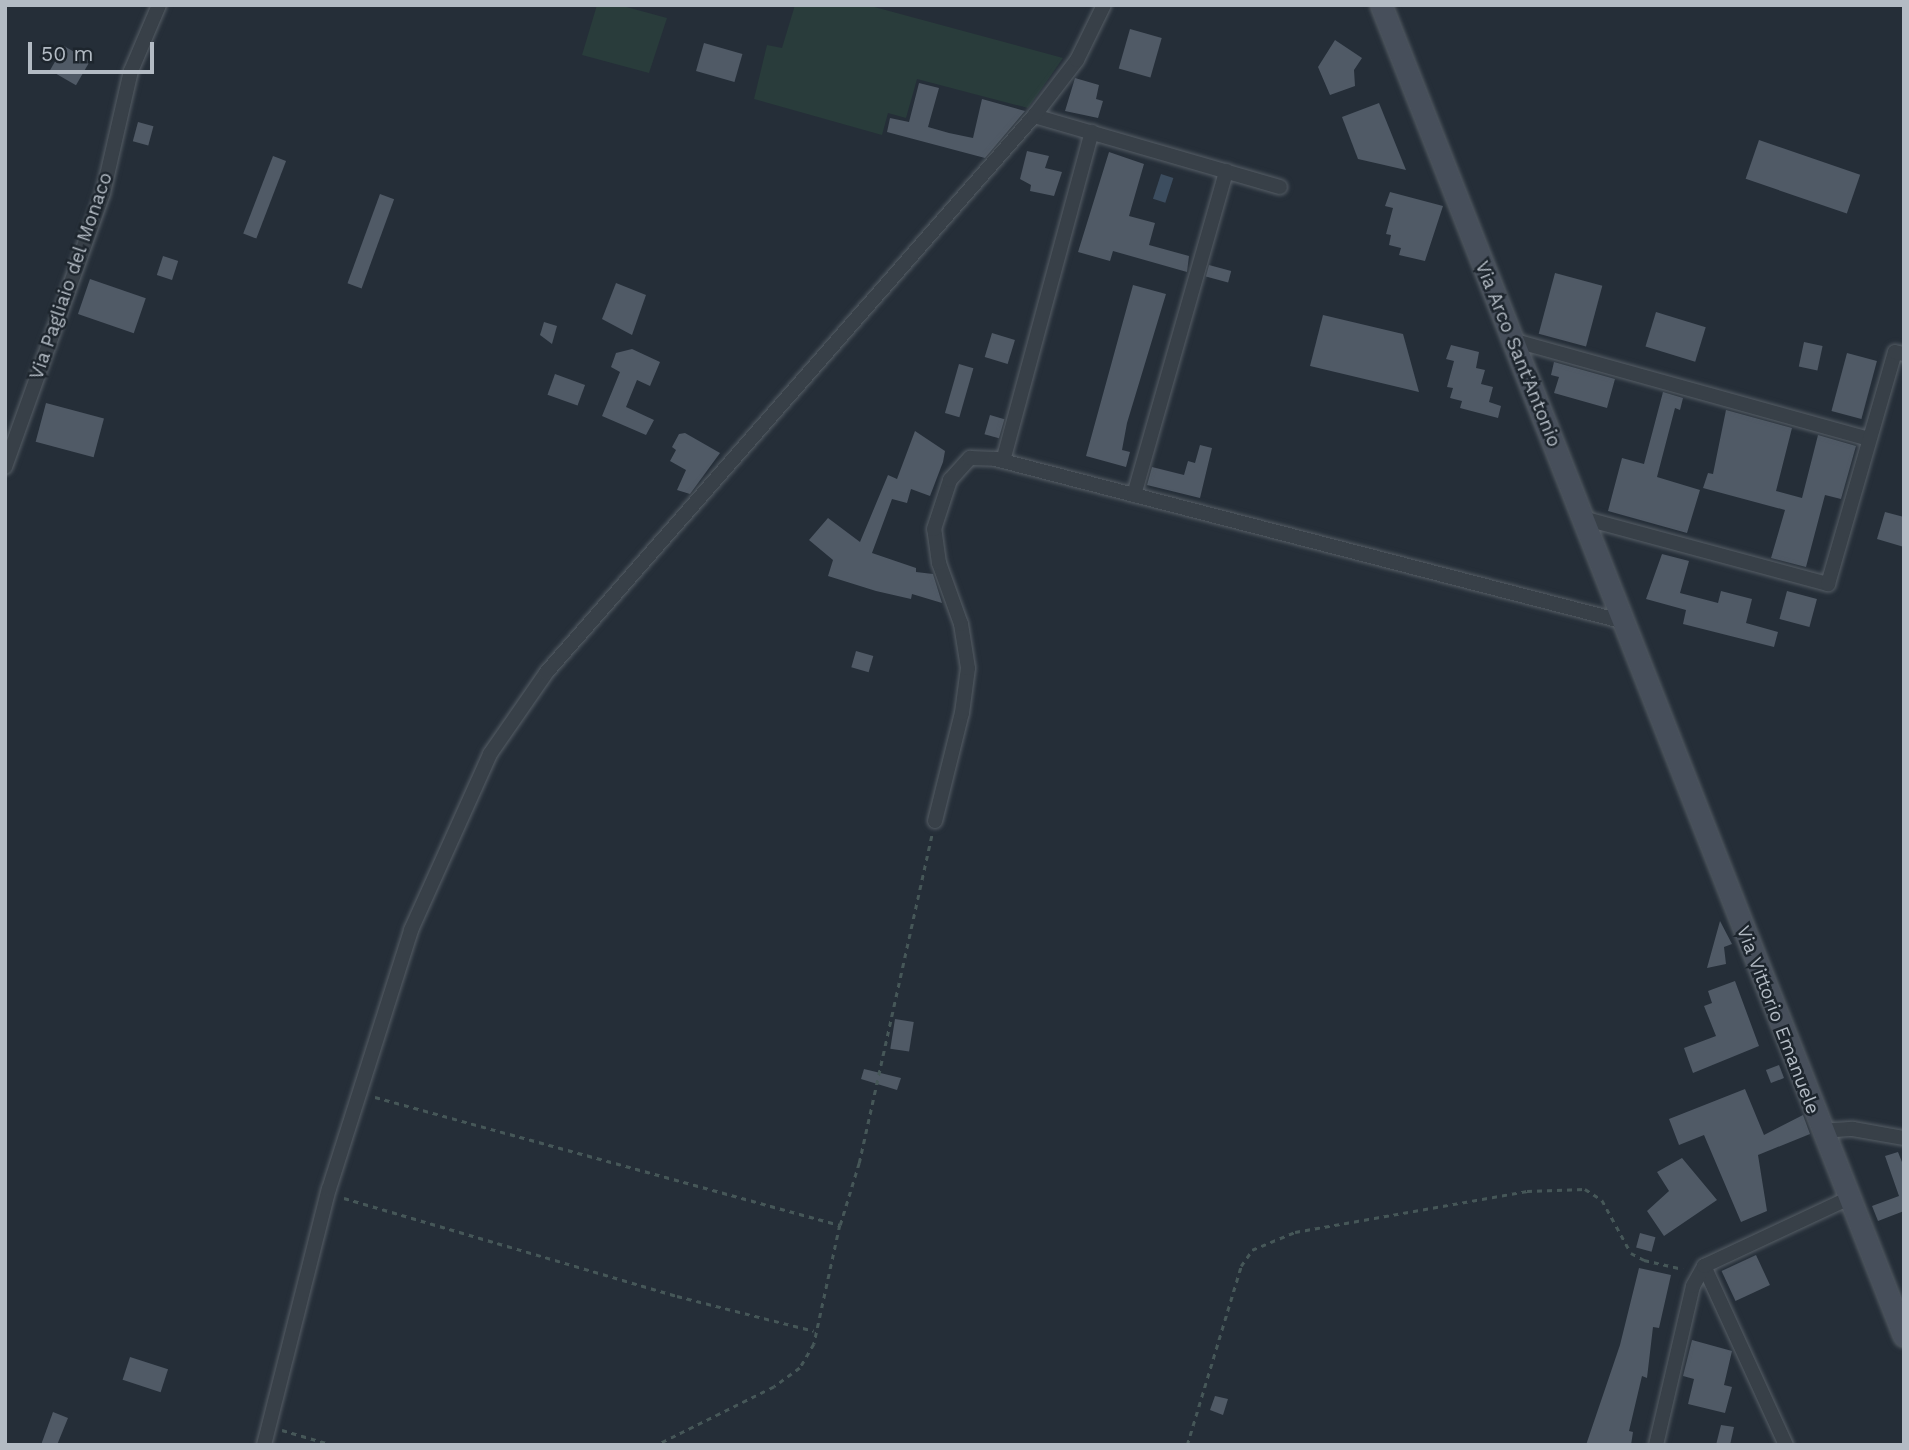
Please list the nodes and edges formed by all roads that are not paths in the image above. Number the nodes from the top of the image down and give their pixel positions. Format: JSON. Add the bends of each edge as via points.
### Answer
{"nodes":[{"id":1,"x":159,"y":5,"type":"edge"},
{"id":2,"x":1104,"y":5,"type":"edge"},
{"id":3,"x":1381,"y":5,"type":"edge"},
{"id":4,"x":1034,"y":116,"type":"junction"},
{"id":5,"x":1092,"y":132,"type":"junction"},
{"id":6,"x":1226,"y":172,"type":"junction"},
{"id":7,"x":1280,"y":187,"type":"dead end"},
{"id":8,"x":1512,"y":340,"type":"junction"},
{"id":9,"x":1904,"y":354,"type":"edge"},
{"id":10,"x":1868,"y":439,"type":"junction"},
{"id":11,"x":1003,"y":461,"type":"junction"},
{"id":12,"x":5,"y":467,"type":"edge"},
{"id":13,"x":1134,"y":495,"type":"junction"},
{"id":14,"x":1583,"y":518,"type":"junction"},
{"id":15,"x":1625,"y":622,"type":"junction"},
{"id":16,"x":1656,"y":703,"type":"joint"},
{"id":17,"x":935,"y":821,"type":"road end"},
{"id":18,"x":1821,"y":1131,"type":"junction"},
{"id":19,"x":1904,"y":1138,"type":"edge"},
{"id":20,"x":1847,"y":1199,"type":"junction"},
{"id":21,"x":1702,"y":1269,"type":"junction"},
{"id":22,"x":1904,"y":1336,"type":"edge"},
{"id":23,"x":264,"y":1445,"type":"edge"},
{"id":24,"x":1656,"y":1445,"type":"edge"},
{"id":25,"x":1786,"y":1445,"type":"edge"}],
"edges":[{"from":1,"to":12,"type":"street","name":"Via Pagliaio del Monaco","via":[[128,81],[103,193]]},
{"from":2,"to":4,"type":"street","via":[[1077,60]]},
{"from":3,"to":8,"type":"street","name":"Via Arco Sant'Antonio"},
{"from":4,"to":5,"type":"street"},
{"from":4,"to":23,"type":"street","via":[[546,673],[490,754],[411,930],[329,1189]]},
{"from":5,"to":6,"type":"street"},
{"from":5,"to":11,"type":"street"},
{"from":6,"to":7,"type":"street"},
{"from":6,"to":13,"type":"street"},
{"from":8,"to":10,"type":"street"},
{"from":8,"to":14,"type":"street","name":"Via Arco Sant'Antonio"},
{"from":9,"to":10,"type":"street","via":[[1895,352]]},
{"from":10,"to":14,"type":"street","via":[[1829,584]]},
{"from":11,"to":13,"type":"street"},
{"from":11,"to":17,"type":"street","via":[[970,458],[950,480],[934,529],[939,564],[961,624],[968,668],[962,713]]},
{"from":13,"to":15,"type":"street"},
{"from":14,"to":15,"type":"street","name":"Via Arco Sant'Antonio"},
{"from":15,"to":16,"type":"street","name":"Via Arco Sant'Antonio"},
{"from":16,"to":18,"type":"street","name":"Via Vittorio Emanuele"},
{"from":18,"to":19,"type":"street","via":[[1853,1129]]},
{"from":18,"to":20,"type":"street","name":"Via Vittorio Emanuele"},
{"from":20,"to":21,"type":"street"},
{"from":20,"to":22,"type":"street","name":"Via Vittorio Emanuele"},
{"from":21,"to":24,"type":"street","via":[[1693,1286]]},
{"from":21,"to":25,"type":"street"}]}
